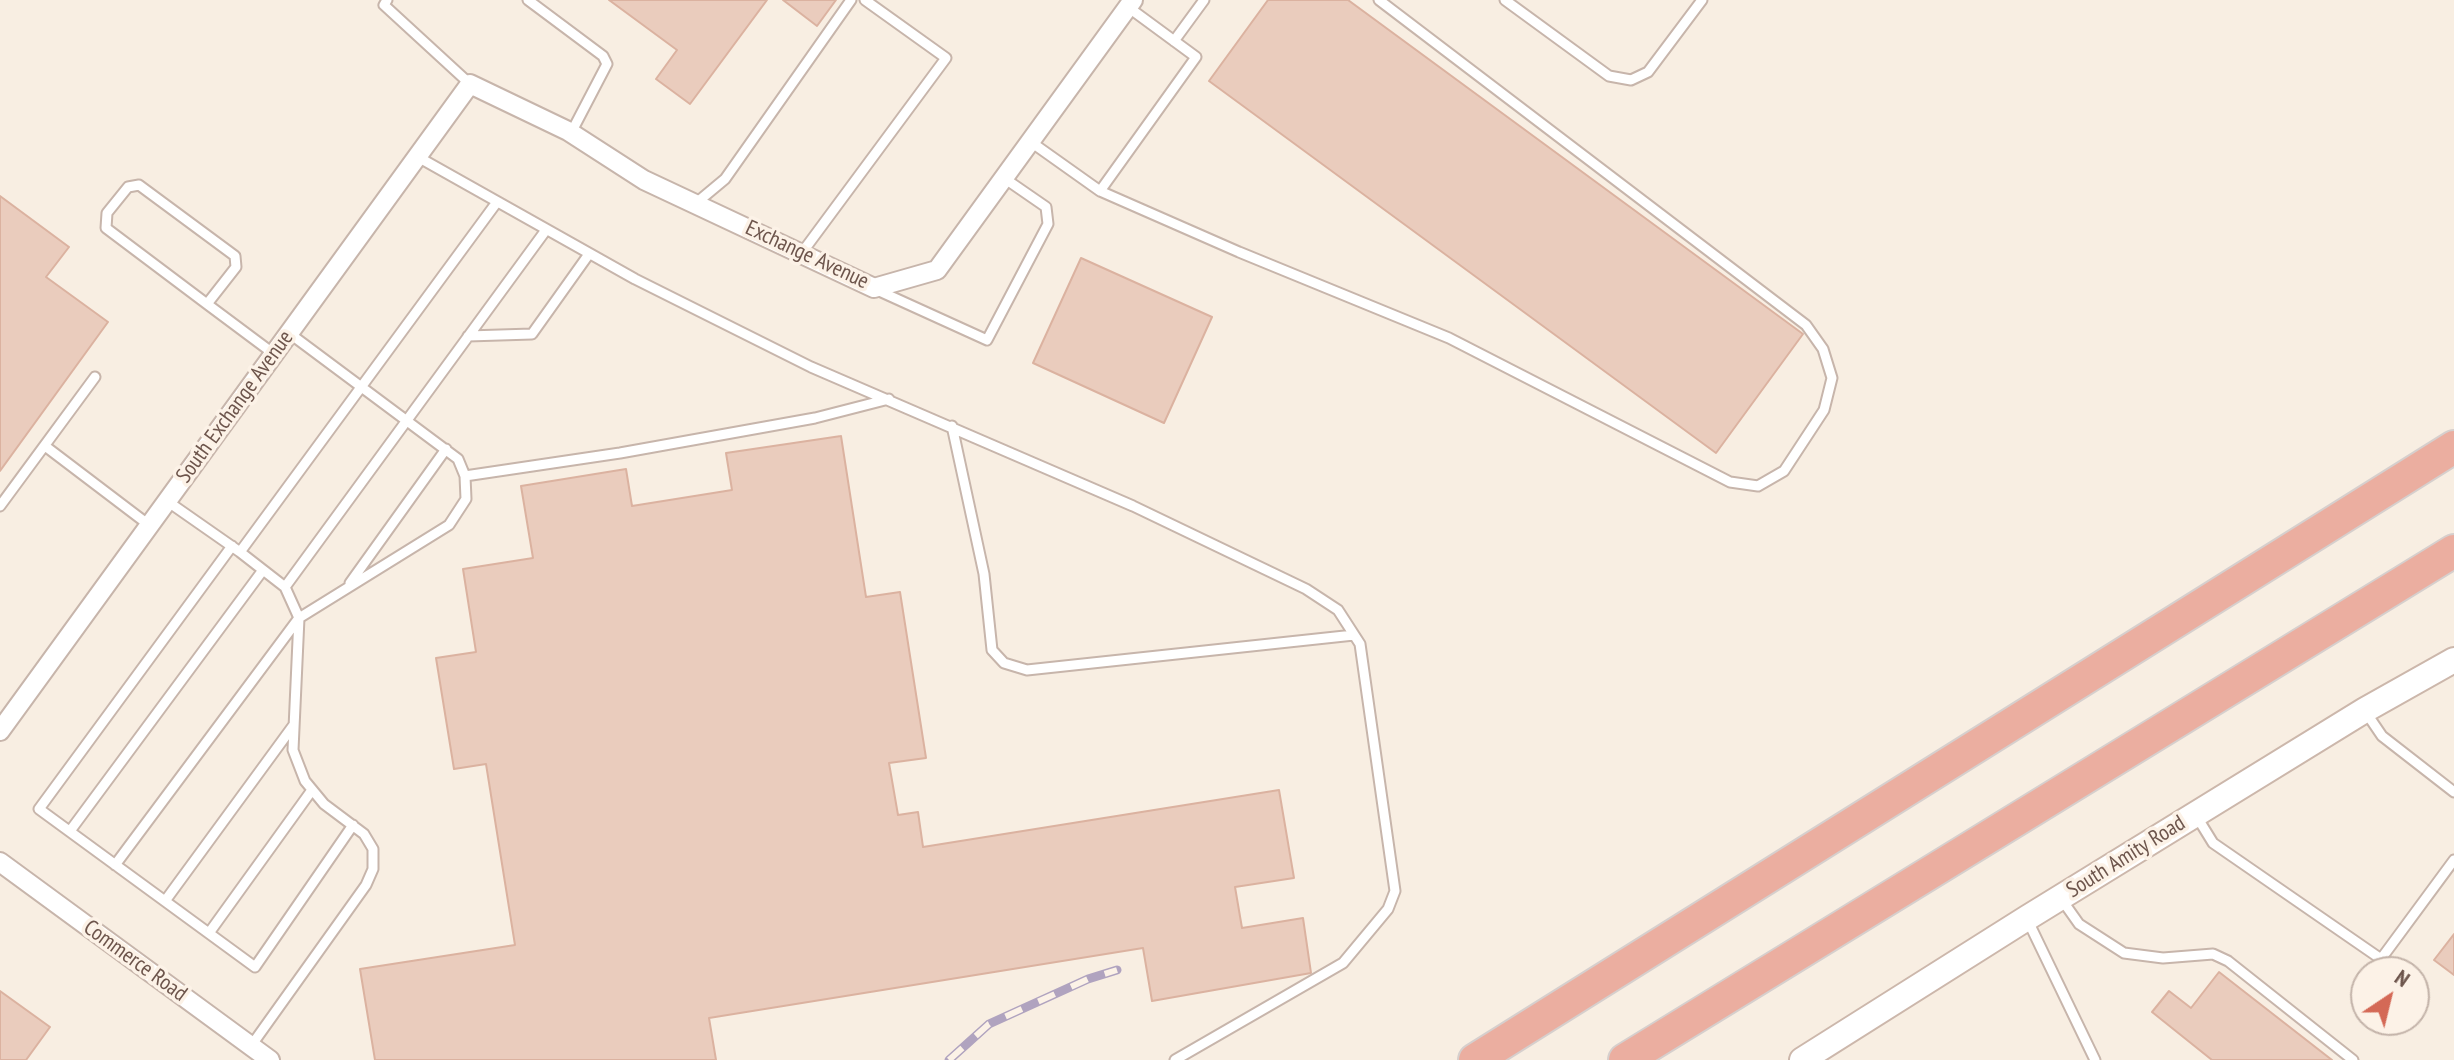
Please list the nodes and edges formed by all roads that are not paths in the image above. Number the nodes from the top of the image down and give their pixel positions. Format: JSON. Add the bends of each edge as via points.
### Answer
{"nodes":[{"id":1,"x":528,"y":0,"type":"edge"},
{"id":2,"x":851,"y":0,"type":"edge"},
{"id":3,"x":865,"y":0,"type":"edge"},
{"id":4,"x":1204,"y":0,"type":"edge"},
{"id":5,"x":1379,"y":0,"type":"edge"},
{"id":6,"x":1505,"y":0,"type":"edge"},
{"id":7,"x":1702,"y":0,"type":"edge"},
{"id":8,"x":383,"y":2,"type":"edge"},
{"id":9,"x":1131,"y":4,"type":"edge"},
{"id":10,"x":1174,"y":41,"type":"junction"},
{"id":11,"x":470,"y":84,"type":"junction"},
{"id":12,"x":571,"y":133,"type":"junction"},
{"id":13,"x":1031,"y":142,"type":"junction"},
{"id":14,"x":418,"y":157,"type":"junction"},
{"id":15,"x":1004,"y":178,"type":"junction"},
{"id":16,"x":1100,"y":191,"type":"junction"},
{"id":17,"x":497,"y":202,"type":"junction"},
{"id":18,"x":695,"y":204,"type":"junction"},
{"id":19,"x":546,"y":230,"type":"junction"},
{"id":20,"x":589,"y":254,"type":"junction"},
{"id":21,"x":801,"y":254,"type":"junction"},
{"id":22,"x":874,"y":288,"type":"junction"},
{"id":23,"x":207,"y":304,"type":"junction"},
{"id":24,"x":289,"y":333,"type":"junction"},
{"id":25,"x":468,"y":336,"type":"junction"},
{"id":26,"x":274,"y":354,"type":"junction"},
{"id":27,"x":95,"y":377,"type":"dead end"},
{"id":28,"x":363,"y":385,"type":"junction"},
{"id":29,"x":889,"y":399,"type":"junction"},
{"id":30,"x":407,"y":418,"type":"junction"},
{"id":31,"x":952,"y":426,"type":"junction"},
{"id":32,"x":45,"y":446,"type":"junction"},
{"id":33,"x":2454,"y":447,"type":"edge"},
{"id":34,"x":446,"y":449,"type":"junction"},
{"id":35,"x":465,"y":476,"type":"junction"},
{"id":36,"x":167,"y":501,"type":"junction"},
{"id":37,"x":0,"y":506,"type":"edge"},
{"id":38,"x":149,"y":525,"type":"junction"},
{"id":39,"x":236,"y":549,"type":"junction"},
{"id":40,"x":2454,"y":551,"type":"edge"},
{"id":41,"x":263,"y":570,"type":"junction"},
{"id":42,"x":285,"y":587,"type":"junction"},
{"id":43,"x":346,"y":589,"type":"junction"},
{"id":44,"x":299,"y":618,"type":"junction"},
{"id":45,"x":1354,"y":635,"type":"junction"},
{"id":46,"x":2454,"y":660,"type":"edge"},
{"id":47,"x":2365,"y":710,"type":"junction"},
{"id":48,"x":2,"y":722,"type":"edge"},
{"id":49,"x":294,"y":724,"type":"junction"},
{"id":50,"x":312,"y":790,"type":"junction"},
{"id":51,"x":2454,"y":792,"type":"edge"},
{"id":52,"x":2195,"y":814,"type":"junction"},
{"id":53,"x":353,"y":825,"type":"junction"},
{"id":54,"x":70,"y":831,"type":"junction"},
{"id":55,"x":2454,"y":860,"type":"edge"},
{"id":56,"x":0,"y":862,"type":"edge"},
{"id":57,"x":115,"y":865,"type":"junction"},
{"id":58,"x":2060,"y":897,"type":"junction"},
{"id":59,"x":165,"y":901,"type":"junction"},
{"id":60,"x":2027,"y":918,"type":"junction"},
{"id":61,"x":209,"y":933,"type":"junction"},
{"id":62,"x":251,"y":1046,"type":"junction"},
{"id":63,"x":270,"y":1060,"type":"edge"},
{"id":64,"x":1175,"y":1060,"type":"edge"},
{"id":65,"x":1475,"y":1060,"type":"edge"},
{"id":66,"x":1625,"y":1060,"type":"edge"},
{"id":67,"x":1802,"y":1060,"type":"edge"},
{"id":68,"x":2095,"y":1060,"type":"edge"},
{"id":69,"x":2353,"y":1060,"type":"edge"}],
"edges":[{"from":1,"to":12,"type":"lane","via":[[607,64]]},
{"from":2,"to":18,"type":"lane","via":[[725,179]]},
{"from":3,"to":21,"type":"lane","via":[[946,58]]},
{"from":4,"to":10,"type":"lane"},
{"from":5,"to":16,"type":"lane","via":[[1806,325],[1823,349],[1832,378],[1824,410],[1784,471],[1758,486],[1730,482],[1449,338]]},
{"from":6,"to":7,"type":"lane","via":[[1609,76],[1631,80],[1648,72]]},
{"from":8,"to":11,"type":"lane"},
{"from":9,"to":10,"type":"lane"},
{"from":9,"to":13,"type":"street","name":"Exchange Avenue"},
{"from":10,"to":16,"type":"lane","via":[[1196,57]]},
{"from":11,"to":12,"type":"street","name":"Exchange Avenue"},
{"from":11,"to":14,"type":"street","name":"South Exchange Avenue"},
{"from":12,"to":18,"type":"street","name":"Exchange Avenue","via":[[644,180]]},
{"from":13,"to":15,"type":"street","name":"Exchange Avenue"},
{"from":13,"to":16,"type":"lane"},
{"from":14,"to":17,"type":"lane"},
{"from":14,"to":24,"type":"street","name":"South Exchange Avenue"},
{"from":15,"to":22,"type":"street","name":"Exchange Avenue","via":[[937,270]]},
{"from":15,"to":22,"type":"lane","via":[[1046,207],[1048,224],[987,340]]},
{"from":17,"to":19,"type":"lane"},
{"from":17,"to":28,"type":"lane"},
{"from":18,"to":21,"type":"street","name":"Exchange Avenue"},
{"from":19,"to":20,"type":"lane"},
{"from":19,"to":25,"type":"lane"},
{"from":20,"to":25,"type":"lane","via":[[532,334]]},
{"from":20,"to":29,"type":"lane","via":[[811,367]]},
{"from":21,"to":22,"type":"street","name":"Exchange Avenue"},
{"from":23,"to":23,"type":"lane","via":[[106,228],[107,213],[128,187],[139,185],[235,256],[236,267]]},
{"from":23,"to":26,"type":"lane"},
{"from":24,"to":26,"type":"street","name":"South Exchange Avenue"},
{"from":24,"to":28,"type":"lane"},
{"from":25,"to":30,"type":"lane"},
{"from":26,"to":36,"type":"street","name":"South Exchange Avenue"},
{"from":27,"to":32,"type":"lane"},
{"from":28,"to":30,"type":"lane"},
{"from":28,"to":39,"type":"lane"},
{"from":29,"to":31,"type":"lane"},
{"from":29,"to":35,"type":"lane","via":[[770,427]]},
{"from":30,"to":34,"type":"lane"},
{"from":30,"to":42,"type":"lane"},
{"from":31,"to":45,"type":"lane","via":[[1306,589],[1338,610]]},
{"from":31,"to":45,"type":"lane","via":[[984,574],[992,650],[1004,663],[1027,670]]},
{"from":32,"to":37,"type":"lane"},
{"from":32,"to":38,"type":"lane"},
{"from":33,"to":65,"type":"highway"},
{"from":34,"to":35,"type":"lane","via":[[458,459]]},
{"from":34,"to":43,"type":"lane"},
{"from":35,"to":43,"type":"lane","via":[[466,499],[449,525]]},
{"from":36,"to":38,"type":"street","name":"South Exchange Avenue"},
{"from":36,"to":39,"type":"lane"},
{"from":38,"to":48,"type":"street","name":"South Exchange Avenue"},
{"from":39,"to":41,"type":"lane"},
{"from":39,"to":54,"type":"lane","via":[[39,809]]},
{"from":40,"to":66,"type":"highway"},
{"from":41,"to":42,"type":"lane"},
{"from":41,"to":54,"type":"lane"},
{"from":42,"to":44,"type":"lane"},
{"from":43,"to":44,"type":"lane"},
{"from":44,"to":49,"type":"lane"},
{"from":44,"to":57,"type":"lane"},
{"from":45,"to":64,"type":"lane","via":[[1360,644],[1395,891],[1388,909],[1343,963]]},
{"from":46,"to":47,"type":"main road","name":"South Amity Road"},
{"from":47,"to":51,"type":"lane","via":[[2382,736]]},
{"from":47,"to":52,"type":"main road","name":"South Amity Road"},
{"from":49,"to":50,"type":"lane","via":[[293,750]]},
{"from":49,"to":59,"type":"lane"},
{"from":50,"to":53,"type":"lane"},
{"from":50,"to":61,"type":"lane"},
{"from":52,"to":55,"type":"lane","via":[[2213,843],[2381,959]]},
{"from":52,"to":58,"type":"main road","name":"South Amity Road"},
{"from":53,"to":61,"type":"lane","via":[[255,967]]},
{"from":53,"to":62,"type":"lane","via":[[373,849],[366,885]]},
{"from":54,"to":57,"type":"lane"},
{"from":56,"to":62,"type":"street","name":"Commerce Road"},
{"from":57,"to":59,"type":"lane"},
{"from":58,"to":60,"type":"main road","name":"South Amity Road"},
{"from":58,"to":69,"type":"lane","via":[[2079,924],[2124,953],[2163,958],[2213,954],[2228,961]]},
{"from":59,"to":61,"type":"lane"},
{"from":60,"to":67,"type":"main road","name":"South Amity Road"},
{"from":60,"to":68,"type":"lane"},
{"from":62,"to":63,"type":"street","name":"Commerce Road"}]}
